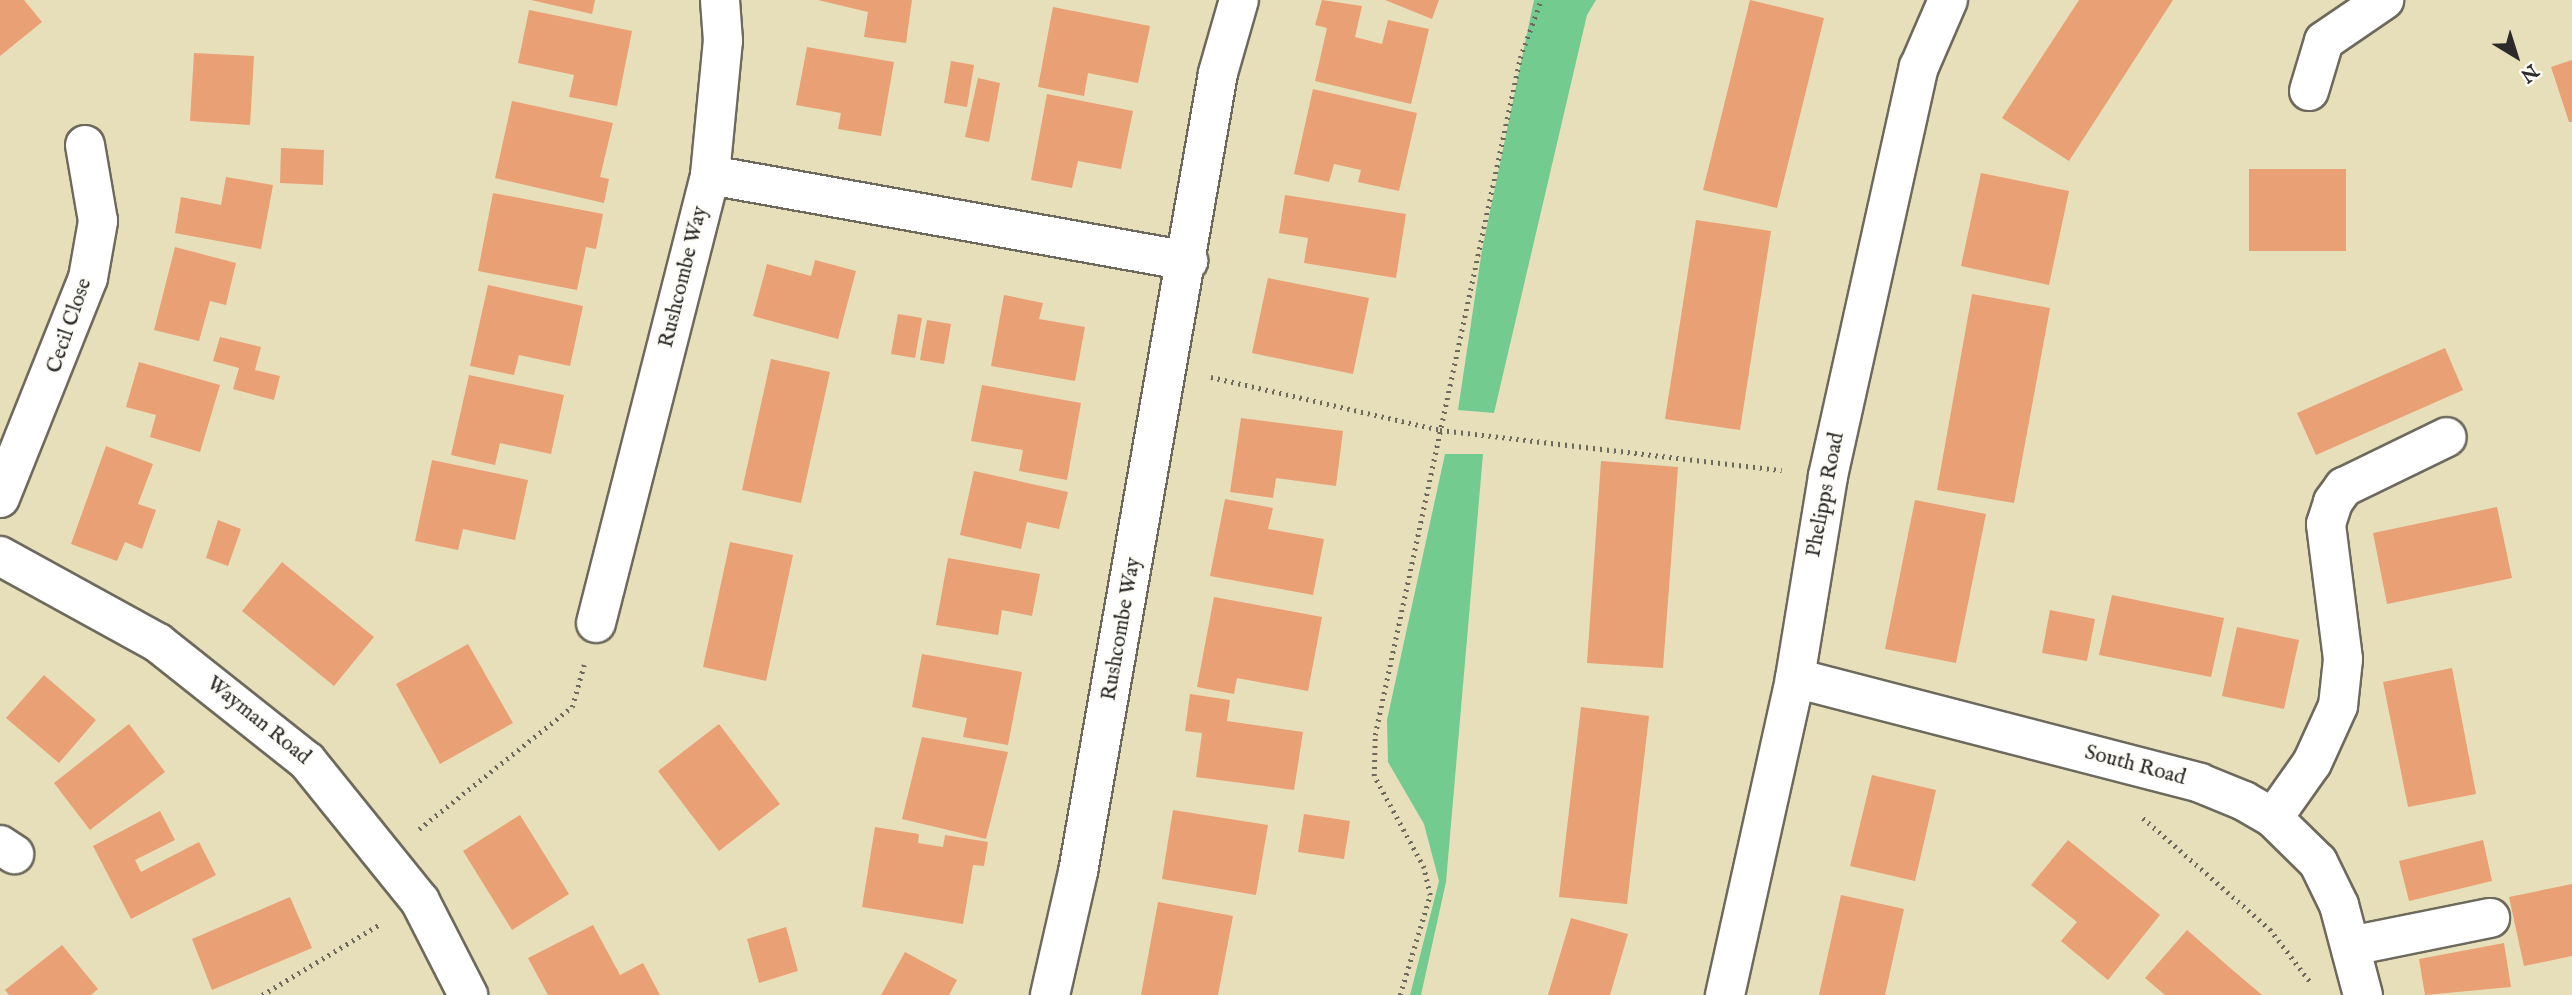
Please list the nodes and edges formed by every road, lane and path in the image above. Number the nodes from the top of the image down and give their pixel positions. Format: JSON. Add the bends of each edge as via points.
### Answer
{"nodes":[{"id":1,"x":720,"y":0,"type":"edge"},
{"id":2,"x":1239,"y":0,"type":"edge"},
{"id":3,"x":1541,"y":0,"type":"edge"},
{"id":4,"x":1948,"y":0,"type":"edge"},
{"id":5,"x":2385,"y":0,"type":"edge"},
{"id":6,"x":2309,"y":91,"type":"dead end"},
{"id":7,"x":85,"y":145,"type":"dead end"},
{"id":8,"x":709,"y":175,"type":"junction"},
{"id":9,"x":1188,"y":261,"type":"junction"},
{"id":10,"x":1170,"y":368,"type":"junction"},
{"id":11,"x":1440,"y":430,"type":"junction"},
{"id":12,"x":2447,"y":437,"type":"dead end"},
{"id":13,"x":1828,"y":476,"type":"junction"},
{"id":14,"x":0,"y":498,"type":"edge"},
{"id":15,"x":0,"y":556,"type":"edge"},
{"id":16,"x":596,"y":624,"type":"joint"},
{"id":17,"x":1795,"y":678,"type":"junction"},
{"id":18,"x":2138,"y":813,"type":"dead end"},
{"id":19,"x":2273,"y":818,"type":"junction"},
{"id":20,"x":386,"y":855,"type":"junction"},
{"id":21,"x":420,"y":901,"type":"junction"},
{"id":22,"x":2490,"y":918,"type":"dead end"},
{"id":23,"x":2351,"y":946,"type":"junction"},
{"id":24,"x":262,"y":995,"type":"edge"},
{"id":25,"x":468,"y":995,"type":"edge"},
{"id":26,"x":1050,"y":995,"type":"edge"},
{"id":27,"x":1400,"y":995,"type":"edge"},
{"id":28,"x":1725,"y":995,"type":"edge"},
{"id":29,"x":2319,"y":995,"type":"edge"},
{"id":30,"x":2363,"y":995,"type":"edge"}],
"edges":[{"from":1,"to":8,"type":"street","name":"Rushcombe Way","via":[[723,41]]},
{"from":2,"to":9,"type":"street","name":"Rushcombe Way","via":[[1219,74]]},
{"from":3,"to":11,"type":"path","via":[[1520,58]]},
{"from":4,"to":13,"type":"street","name":"Phelipps Road","via":[[1919,67]]},
{"from":5,"to":6,"type":"street","via":[[2324,41]]},
{"from":7,"to":14,"type":"street","name":"Cecil Close","via":[[97,221],[88,278]]},
{"from":8,"to":9,"type":"street"},
{"from":8,"to":16,"type":"street","name":"Rushcombe Way"},
{"from":9,"to":10,"type":"street","name":"Rushcombe Way"},
{"from":10,"to":11,"type":"path"},
{"from":10,"to":26,"type":"street","name":"Rushcombe Way"},
{"from":11,"to":13,"type":"path"},
{"from":11,"to":27,"type":"path","via":[[1375,735],[1374,776],[1424,868],[1430,895]]},
{"from":12,"to":19,"type":"street","via":[[2344,487],[2333,502],[2326,524],[2343,659],[2338,706],[2312,763]]},
{"from":13,"to":17,"type":"street","name":"Phelipps Road"},
{"from":15,"to":20,"type":"street","name":"Wayman Road","via":[[158,643],[269,725],[352,809]]},
{"from":16,"to":20,"type":"path","via":[[572,708]]},
{"from":17,"to":19,"type":"street","name":"South Road","via":[[2200,783]]},
{"from":17,"to":28,"type":"street","name":"Phelipps Road"},
{"from":18,"to":29,"type":"path","via":[[2270,929]]},
{"from":19,"to":23,"type":"street","name":"South Road","via":[[2318,862]]},
{"from":20,"to":21,"type":"street","name":"Wayman Road"},
{"from":21,"to":24,"type":"path"},
{"from":21,"to":25,"type":"street","name":"Wayman Road"},
{"from":22,"to":23,"type":"street"},
{"from":23,"to":30,"type":"street","name":"South Road"}]}
